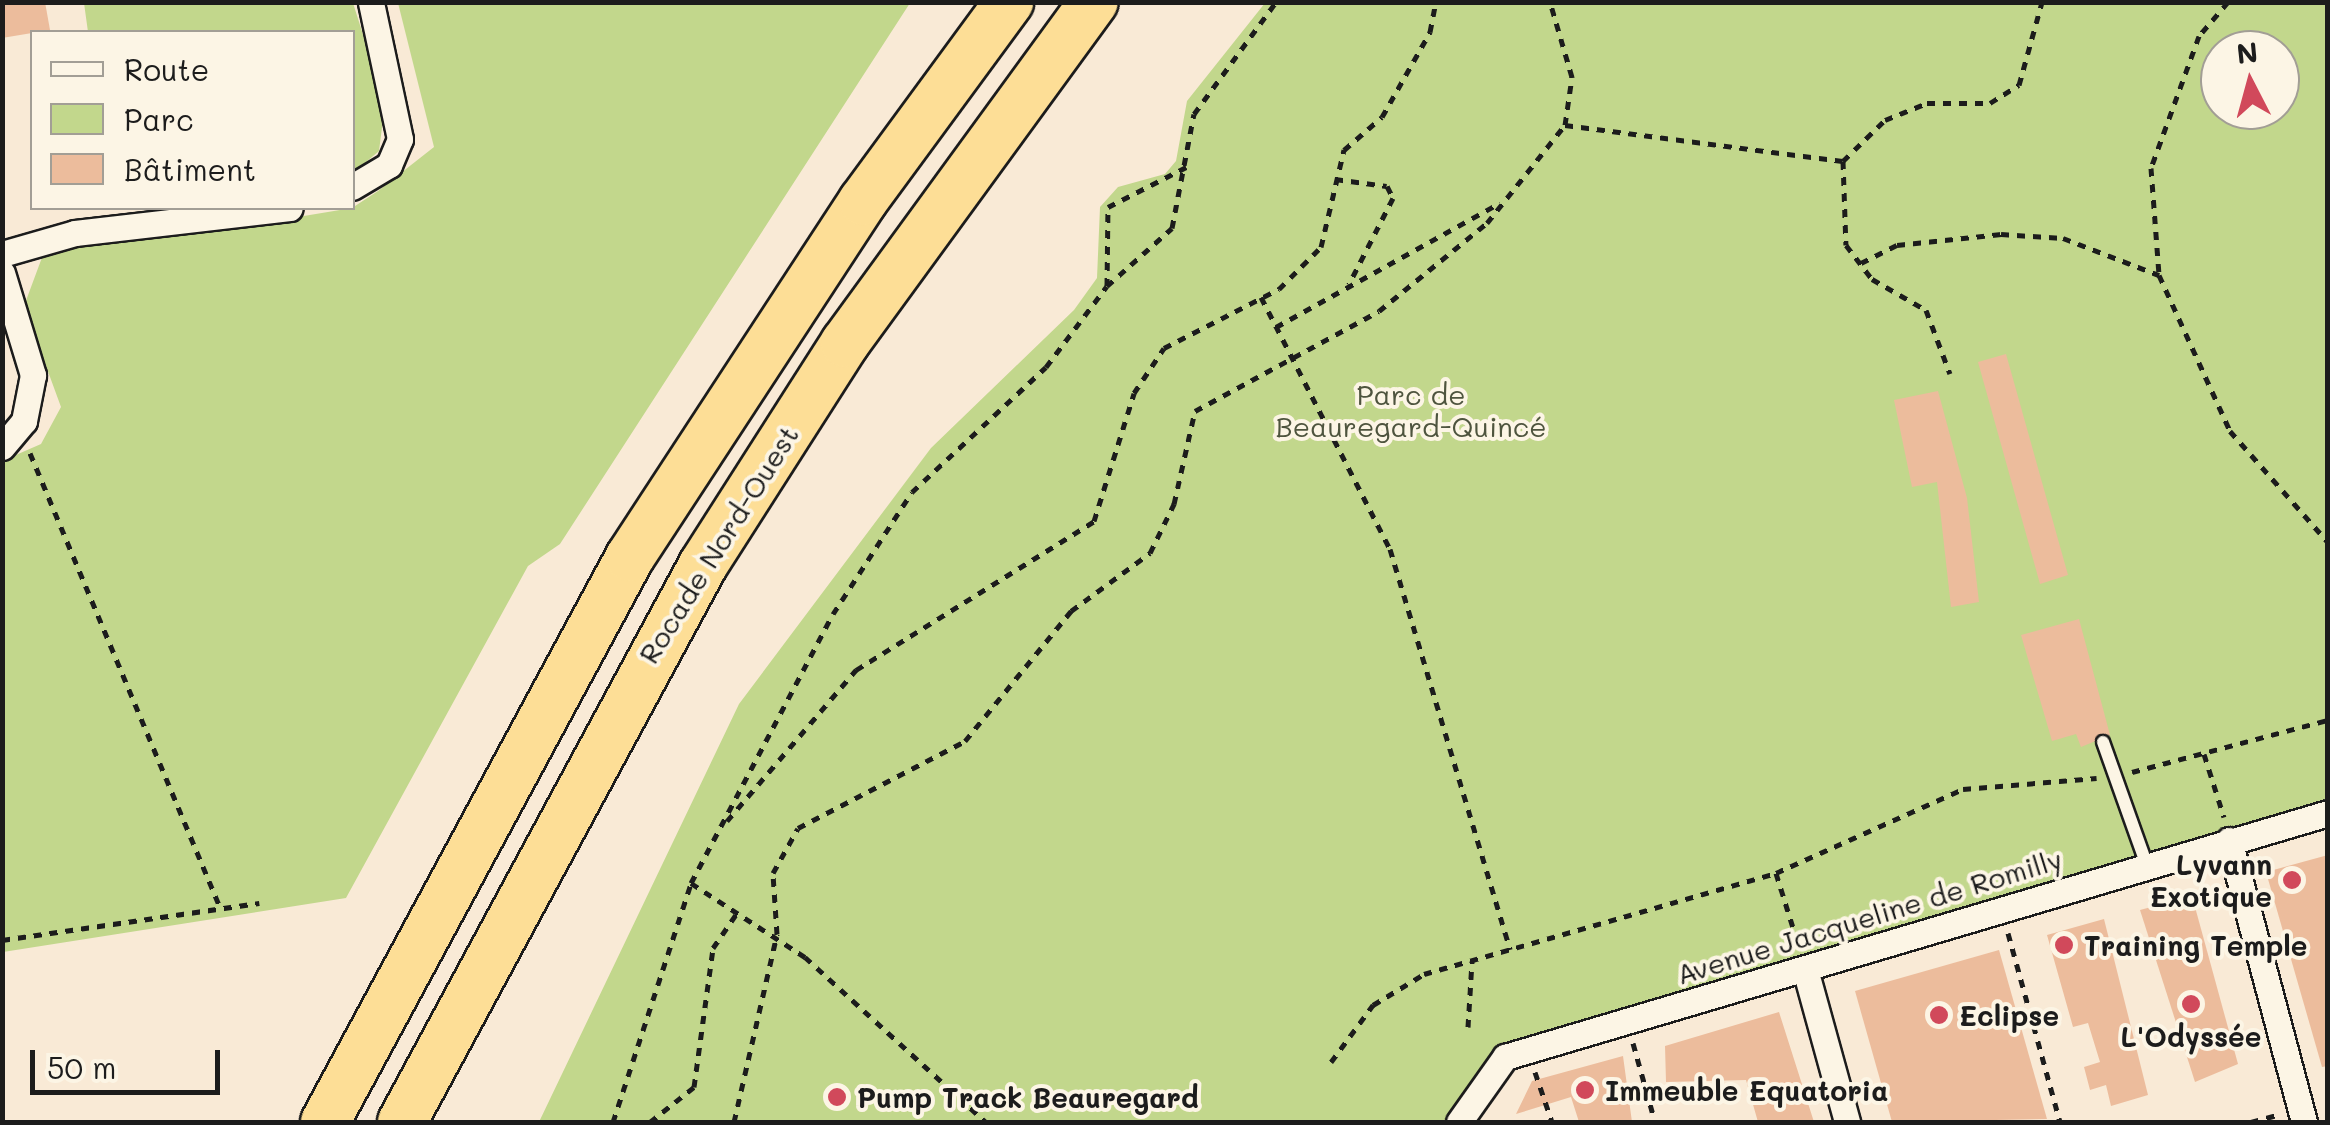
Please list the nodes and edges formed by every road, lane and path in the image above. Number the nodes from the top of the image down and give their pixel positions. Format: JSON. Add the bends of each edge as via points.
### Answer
{"nodes":[{"id":1,"x":371,"y":2,"type":"edge"},
{"id":2,"x":1009,"y":2,"type":"edge"},
{"id":3,"x":1094,"y":2,"type":"edge"},
{"id":4,"x":1276,"y":2,"type":"edge"},
{"id":5,"x":1436,"y":2,"type":"edge"},
{"id":6,"x":1550,"y":2,"type":"edge"},
{"id":7,"x":2042,"y":2,"type":"edge"},
{"id":8,"x":2228,"y":2,"type":"edge"},
{"id":9,"x":1566,"y":124,"type":"junction"},
{"id":10,"x":1843,"y":160,"type":"junction"},
{"id":11,"x":1186,"y":168,"type":"junction"},
{"id":12,"x":1335,"y":179,"type":"junction"},
{"id":13,"x":355,"y":185,"type":"edge"},
{"id":14,"x":1503,"y":203,"type":"junction"},
{"id":15,"x":272,"y":210,"type":"edge"},
{"id":16,"x":2,"y":254,"type":"edge"},
{"id":17,"x":1861,"y":263,"type":"junction"},
{"id":18,"x":2,"y":273,"type":"edge"},
{"id":19,"x":2159,"y":276,"type":"junction"},
{"id":20,"x":1349,"y":284,"type":"junction"},
{"id":21,"x":1107,"y":286,"type":"junction"},
{"id":22,"x":1261,"y":298,"type":"junction"},
{"id":23,"x":1276,"y":326,"type":"junction"},
{"id":24,"x":1293,"y":360,"type":"junction"},
{"id":25,"x":1950,"y":374,"type":"dead end"},
{"id":26,"x":24,"y":421,"type":"junction"},
{"id":27,"x":2,"y":447,"type":"edge"},
{"id":28,"x":2328,"y":542,"type":"edge"},
{"id":29,"x":2328,"y":720,"type":"edge"},
{"id":30,"x":2103,"y":742,"type":"dead end"},
{"id":31,"x":2204,"y":754,"type":"junction"},
{"id":32,"x":2114,"y":776,"type":"junction"},
{"id":33,"x":2328,"y":813,"type":"edge"},
{"id":34,"x":727,"y":821,"type":"junction"},
{"id":35,"x":2230,"y":840,"type":"junction"},
{"id":36,"x":2146,"y":863,"type":"junction"},
{"id":37,"x":1776,"y":874,"type":"junction"},
{"id":38,"x":691,"y":883,"type":"junction"},
{"id":39,"x":259,"y":903,"type":"dead end"},
{"id":40,"x":2004,"y":906,"type":"junction"},
{"id":41,"x":221,"y":910,"type":"junction"},
{"id":42,"x":739,"y":910,"type":"junction"},
{"id":43,"x":777,"y":934,"type":"junction"},
{"id":44,"x":2,"y":940,"type":"edge"},
{"id":45,"x":1510,"y":950,"type":"junction"},
{"id":46,"x":1472,"y":961,"type":"junction"},
{"id":47,"x":1805,"y":969,"type":"junction"},
{"id":48,"x":1627,"y":1021,"type":"junction"},
{"id":49,"x":1468,"y":1027,"type":"dead end"},
{"id":50,"x":1524,"y":1052,"type":"junction"},
{"id":51,"x":1331,"y":1062,"type":"dead end"},
{"id":52,"x":325,"y":1122,"type":"edge"},
{"id":53,"x":402,"y":1122,"type":"edge"},
{"id":54,"x":613,"y":1122,"type":"edge"},
{"id":55,"x":650,"y":1122,"type":"edge"},
{"id":56,"x":734,"y":1122,"type":"edge"},
{"id":57,"x":986,"y":1122,"type":"edge"},
{"id":58,"x":1460,"y":1122,"type":"edge"},
{"id":59,"x":1552,"y":1122,"type":"edge"},
{"id":60,"x":1655,"y":1122,"type":"edge"},
{"id":61,"x":1847,"y":1122,"type":"edge"},
{"id":62,"x":2060,"y":1122,"type":"edge"},
{"id":63,"x":2304,"y":1122,"type":"edge"}],
"edges":[{"from":1,"to":13,"type":"street","via":[[400,139],[389,165]]},
{"from":2,"to":52,"type":"highway","via":[[852,216],[630,557]]},
{"from":3,"to":53,"type":"highway","name":"Rocade Nord-Ouest","via":[[856,328],[713,549],[608,728]]},
{"from":4,"to":11,"type":"path","via":[[1202,97]]},
{"from":5,"to":12,"type":"path","via":[[1430,32],[1382,118],[1350,140]]},
{"from":6,"to":9,"type":"path","via":[[1572,77]]},
{"from":7,"to":10,"type":"path","via":[[2019,85],[1990,103],[1926,103],[1885,120]]},
{"from":8,"to":19,"type":"path","via":[[2199,36],[2152,168]]},
{"from":9,"to":10,"type":"path"},
{"from":9,"to":14,"type":"path"},
{"from":10,"to":17,"type":"path","via":[[1846,245]]},
{"from":11,"to":21,"type":"path","via":[[1180,216]]},
{"from":11,"to":21,"type":"path","via":[[1108,207]]},
{"from":12,"to":20,"type":"path","via":[[1387,186],[1393,198]]},
{"from":12,"to":22,"type":"path","via":[[1321,247],[1296,278]]},
{"from":14,"to":20,"type":"path"},
{"from":14,"to":24,"type":"path","via":[[1379,311]]},
{"from":15,"to":16,"type":"street","via":[[76,232]]},
{"from":17,"to":19,"type":"path","via":[[1897,245],[2001,234],[2063,238]]},
{"from":17,"to":25,"type":"path","via":[[1926,310]]},
{"from":18,"to":26,"type":"street","via":[[31,349]]},
{"from":19,"to":28,"type":"path","via":[[2230,430]]},
{"from":20,"to":23,"type":"path"},
{"from":21,"to":34,"type":"path","via":[[1046,366],[912,492],[832,614]]},
{"from":22,"to":23,"type":"path"},
{"from":22,"to":34,"type":"path","via":[[1164,348],[1134,392],[1094,521],[856,670]]},
{"from":23,"to":24,"type":"path"},
{"from":24,"to":43,"type":"path","via":[[1196,411],[1174,504],[1150,553],[1070,611],[965,741],[798,828],[774,873]]},
{"from":24,"to":45,"type":"path","via":[[1390,549]]},
{"from":26,"to":27,"type":"street"},
{"from":26,"to":41,"type":"path","via":[[27,448]]},
{"from":29,"to":31,"type":"path"},
{"from":30,"to":32,"type":"lane"},
{"from":31,"to":32,"type":"path"},
{"from":31,"to":35,"type":"path"},
{"from":32,"to":36,"type":"lane"},
{"from":32,"to":37,"type":"path","via":[[1963,789]]},
{"from":33,"to":35,"type":"street","name":"Avenue Jacqueline de Romilly"},
{"from":34,"to":38,"type":"path"},
{"from":35,"to":36,"type":"street","name":"Avenue Jacqueline de Romilly"},
{"from":35,"to":63,"type":"street"},
{"from":36,"to":40,"type":"street","name":"Avenue Jacqueline de Romilly"},
{"from":37,"to":45,"type":"path"},
{"from":37,"to":47,"type":"path"},
{"from":38,"to":42,"type":"path"},
{"from":38,"to":54,"type":"path"},
{"from":39,"to":41,"type":"path"},
{"from":40,"to":47,"type":"street","name":"Avenue Jacqueline de Romilly"},
{"from":40,"to":62,"type":"path"},
{"from":41,"to":44,"type":"path"},
{"from":42,"to":43,"type":"path"},
{"from":42,"to":55,"type":"path","via":[[714,948],[694,1087]]},
{"from":43,"to":56,"type":"path"},
{"from":43,"to":57,"type":"path"},
{"from":45,"to":46,"type":"path"},
{"from":46,"to":49,"type":"path"},
{"from":46,"to":51,"type":"path","via":[[1424,974],[1373,1005]]},
{"from":47,"to":48,"type":"street","name":"Avenue Jacqueline de Romilly"},
{"from":47,"to":61,"type":"street"},
{"from":48,"to":50,"type":"street","name":"Avenue Jacqueline de Romilly"},
{"from":48,"to":60,"type":"path"},
{"from":50,"to":58,"type":"street","name":"Avenue Jacqueline de Romilly","via":[[1486,1077]]},
{"from":50,"to":59,"type":"path"}]}
